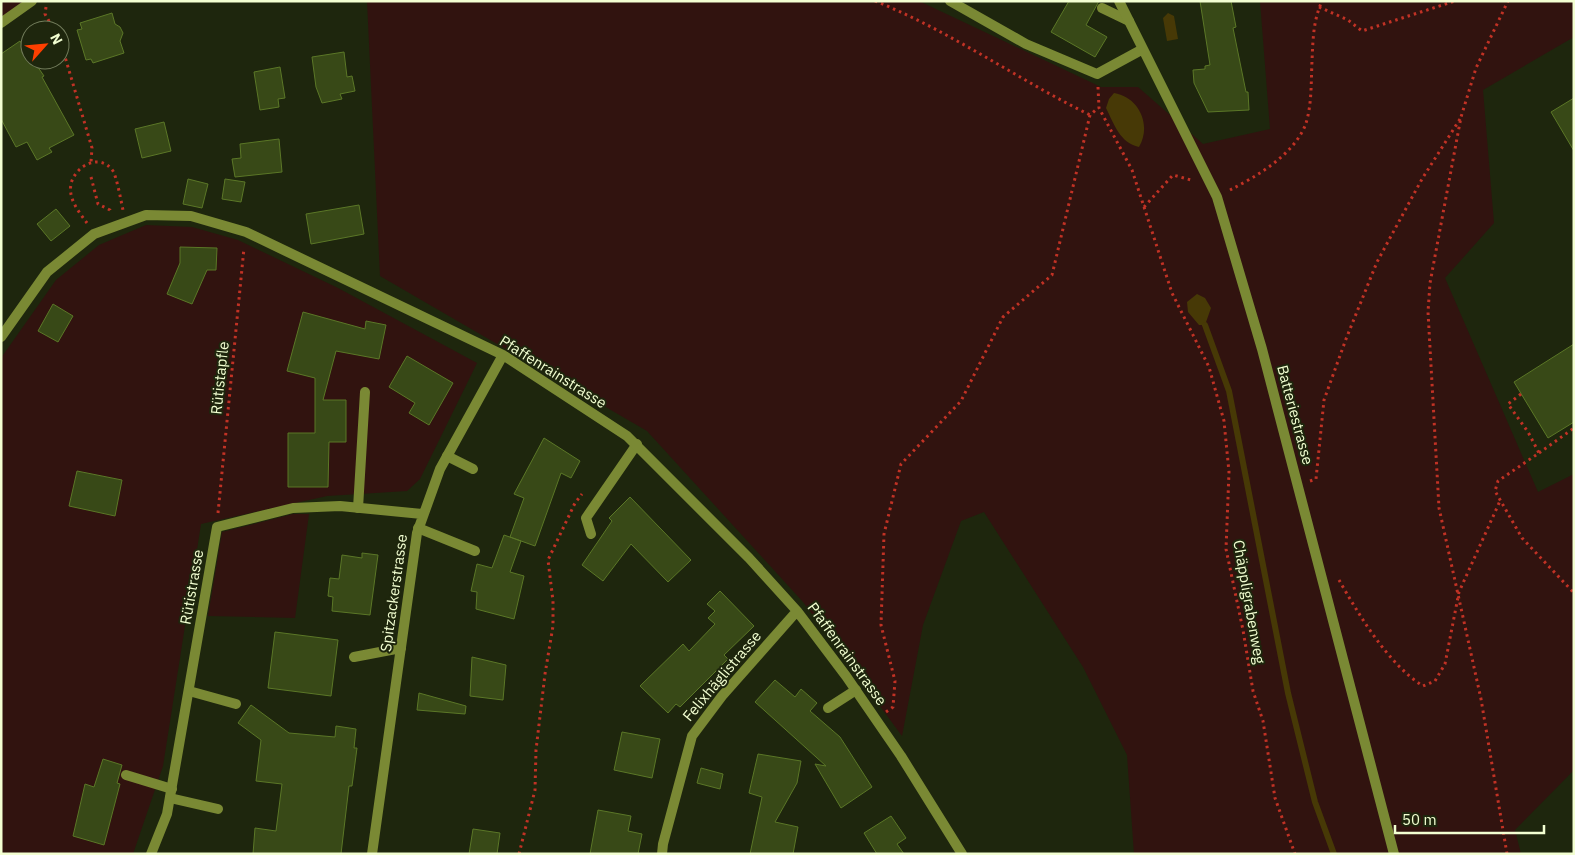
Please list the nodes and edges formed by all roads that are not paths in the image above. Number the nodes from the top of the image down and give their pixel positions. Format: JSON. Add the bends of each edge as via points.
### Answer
{"nodes":[{"id":1,"x":32,"y":1,"type":"edge"},
{"id":2,"x":950,"y":1,"type":"edge"},
{"id":3,"x":1120,"y":1,"type":"edge"},
{"id":4,"x":1102,"y":8,"type":"dead end"},
{"id":5,"x":1129,"y":21,"type":"junction"},
{"id":6,"x":1,"y":23,"type":"edge"},
{"id":7,"x":1143,"y":49,"type":"junction"},
{"id":8,"x":1,"y":337,"type":"edge"},
{"id":9,"x":502,"y":355,"type":"junction"},
{"id":10,"x":365,"y":392,"type":"dead end"},
{"id":11,"x":637,"y":444,"type":"junction"},
{"id":12,"x":447,"y":456,"type":"junction"},
{"id":13,"x":473,"y":469,"type":"dead end"},
{"id":14,"x":358,"y":508,"type":"junction"},
{"id":15,"x":422,"y":514,"type":"junction"},
{"id":16,"x":418,"y":528,"type":"junction"},
{"id":17,"x":590,"y":534,"type":"dead end"},
{"id":18,"x":475,"y":551,"type":"dead end"},
{"id":19,"x":797,"y":611,"type":"junction"},
{"id":20,"x":401,"y":648,"type":"junction"},
{"id":21,"x":354,"y":656,"type":"dead end"},
{"id":22,"x":856,"y":690,"type":"junction"},
{"id":23,"x":189,"y":691,"type":"junction"},
{"id":24,"x":236,"y":704,"type":"dead end"},
{"id":25,"x":828,"y":708,"type":"dead end"},
{"id":26,"x":126,"y":775,"type":"dead end"},
{"id":27,"x":171,"y":793,"type":"junction"},
{"id":28,"x":218,"y":809,"type":"dead end"},
{"id":29,"x":151,"y":854,"type":"edge"},
{"id":30,"x":372,"y":854,"type":"edge"},
{"id":31,"x":662,"y":854,"type":"edge"},
{"id":32,"x":962,"y":854,"type":"edge"},
{"id":33,"x":1394,"y":854,"type":"edge"}],
"edges":[{"from":1,"to":6,"type":"street"},
{"from":2,"to":7,"type":"street","via":[[1026,44],[1097,74]]},
{"from":3,"to":5,"type":"street","name":"Batteriestrasse"},
{"from":4,"to":5,"type":"street"},
{"from":5,"to":7,"type":"street","name":"Batteriestrasse"},
{"from":7,"to":33,"type":"street","name":"Batteriestrasse","via":[[1217,198],[1262,349],[1372,780]]},
{"from":8,"to":9,"type":"street","name":"Pfaffenrainstrasse","via":[[47,272],[94,234],[146,215],[192,216],[246,232]]},
{"from":9,"to":11,"type":"street","name":"Pfaffenrainstrasse"},
{"from":9,"to":12,"type":"street","name":"Spitzackerstrasse"},
{"from":10,"to":14,"type":"street"},
{"from":11,"to":17,"type":"street","via":[[586,518]]},
{"from":11,"to":19,"type":"street","name":"Pfaffenrainstrasse"},
{"from":12,"to":13,"type":"street"},
{"from":12,"to":15,"type":"street","name":"Spitzackerstrasse"},
{"from":14,"to":15,"type":"street"},
{"from":14,"to":23,"type":"street","name":"Rütistrasse","via":[[293,508],[216,527]]},
{"from":15,"to":16,"type":"street","name":"Spitzackerstrasse"},
{"from":16,"to":18,"type":"street"},
{"from":16,"to":20,"type":"street","name":"Spitzackerstrasse"},
{"from":19,"to":22,"type":"street","name":"Pfaffenrainstrasse"},
{"from":19,"to":31,"type":"street","name":"Felixhäglistrasse","via":[[722,696],[692,736]]},
{"from":20,"to":21,"type":"street"},
{"from":20,"to":30,"type":"street","name":"Spitzackerstrasse"},
{"from":22,"to":25,"type":"street"},
{"from":22,"to":32,"type":"street","name":"Pfaffenrainstrasse"},
{"from":23,"to":24,"type":"street"},
{"from":23,"to":27,"type":"street","name":"Rütistrasse"},
{"from":26,"to":27,"type":"street"},
{"from":27,"to":28,"type":"street"},
{"from":27,"to":29,"type":"street","name":"Rütistrasse","via":[[167,814]]}]}
